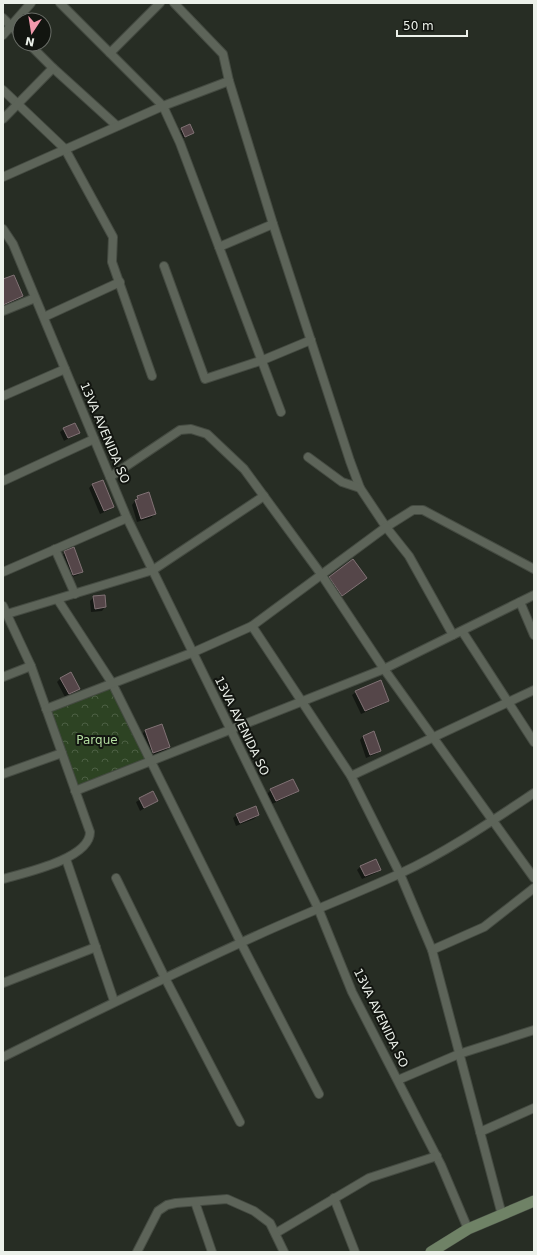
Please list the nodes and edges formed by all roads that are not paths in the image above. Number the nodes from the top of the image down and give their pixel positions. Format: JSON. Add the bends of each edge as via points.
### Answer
{"nodes":[{"id":1,"x":31,"y":3,"type":"edge"},
{"id":2,"x":60,"y":3,"type":"edge"},
{"id":3,"x":160,"y":3,"type":"edge"},
{"id":4,"x":174,"y":3,"type":"edge"},
{"id":5,"x":3,"y":18,"type":"edge"},
{"id":6,"x":11,"y":26,"type":"junction"},
{"id":7,"x":3,"y":35,"type":"edge"},
{"id":8,"x":37,"y":52,"type":"edge"},
{"id":9,"x":110,"y":53,"type":"junction"},
{"id":10,"x":53,"y":68,"type":"junction"},
{"id":11,"x":229,"y":81,"type":"junction"},
{"id":12,"x":3,"y":90,"type":"edge"},
{"id":13,"x":17,"y":104,"type":"junction"},
{"id":14,"x":163,"y":106,"type":"junction"},
{"id":15,"x":3,"y":119,"type":"edge"},
{"id":16,"x":117,"y":126,"type":"junction"},
{"id":17,"x":65,"y":149,"type":"junction"},
{"id":18,"x":3,"y":177,"type":"edge"},
{"id":19,"x":273,"y":224,"type":"junction"},
{"id":20,"x":3,"y":229,"type":"edge"},
{"id":21,"x":219,"y":246,"type":"junction"},
{"id":22,"x":164,"y":266,"type":"dead end"},
{"id":23,"x":120,"y":282,"type":"junction"},
{"id":24,"x":35,"y":298,"type":"junction"},
{"id":25,"x":3,"y":311,"type":"edge"},
{"id":26,"x":44,"y":317,"type":"junction"},
{"id":27,"x":311,"y":340,"type":"junction"},
{"id":28,"x":263,"y":360,"type":"junction"},
{"id":29,"x":65,"y":369,"type":"junction"},
{"id":30,"x":152,"y":376,"type":"dead end"},
{"id":31,"x":3,"y":396,"type":"edge"},
{"id":32,"x":281,"y":412,"type":"dead end"},
{"id":33,"x":94,"y":439,"type":"junction"},
{"id":34,"x":308,"y":457,"type":"dead end"},
{"id":35,"x":110,"y":477,"type":"junction"},
{"id":36,"x":3,"y":481,"type":"edge"},
{"id":37,"x":360,"y":488,"type":"junction"},
{"id":38,"x":264,"y":496,"type":"junction"},
{"id":39,"x":128,"y":518,"type":"junction"},
{"id":40,"x":386,"y":528,"type":"junction"},
{"id":41,"x":55,"y":549,"type":"junction"},
{"id":42,"x":534,"y":569,"type":"edge"},
{"id":43,"x":153,"y":570,"type":"junction"},
{"id":44,"x":3,"y":572,"type":"edge"},
{"id":45,"x":321,"y":574,"type":"junction"},
{"id":46,"x":75,"y":594,"type":"junction"},
{"id":47,"x":534,"y":596,"type":"edge"},
{"id":48,"x":58,"y":600,"type":"junction"},
{"id":49,"x":520,"y":602,"type":"junction"},
{"id":50,"x":3,"y":606,"type":"edge"},
{"id":51,"x":7,"y":614,"type":"junction"},
{"id":52,"x":252,"y":626,"type":"junction"},
{"id":53,"x":462,"y":631,"type":"junction"},
{"id":54,"x":453,"y":635,"type":"junction"},
{"id":55,"x":534,"y":635,"type":"edge"},
{"id":56,"x":194,"y":652,"type":"junction"},
{"id":57,"x":31,"y":666,"type":"junction"},
{"id":58,"x":384,"y":669,"type":"junction"},
{"id":59,"x":3,"y":677,"type":"edge"},
{"id":60,"x":112,"y":683,"type":"junction"},
{"id":61,"x":534,"y":690,"type":"edge"},
{"id":62,"x":301,"y":702,"type":"junction"},
{"id":63,"x":507,"y":702,"type":"junction"},
{"id":64,"x":46,"y":709,"type":"junction"},
{"id":65,"x":231,"y":730,"type":"junction"},
{"id":66,"x":433,"y":737,"type":"junction"},
{"id":67,"x":534,"y":742,"type":"edge"},
{"id":68,"x":62,"y":753,"type":"junction"},
{"id":69,"x":150,"y":761,"type":"junction"},
{"id":70,"x":3,"y":774,"type":"edge"},
{"id":71,"x":351,"y":776,"type":"junction"},
{"id":72,"x":75,"y":790,"type":"junction"},
{"id":73,"x":534,"y":793,"type":"edge"},
{"id":74,"x":492,"y":821,"type":"junction"},
{"id":75,"x":66,"y":859,"type":"junction"},
{"id":76,"x":400,"y":874,"type":"junction"},
{"id":77,"x":116,"y":878,"type":"dead end"},
{"id":78,"x":534,"y":878,"type":"edge"},
{"id":79,"x":3,"y":879,"type":"edge"},
{"id":80,"x":534,"y":888,"type":"edge"},
{"id":81,"x":318,"y":908,"type":"junction"},
{"id":82,"x":241,"y":943,"type":"junction"},
{"id":83,"x":96,"y":947,"type":"junction"},
{"id":84,"x":432,"y":950,"type":"junction"},
{"id":85,"x":165,"y":978,"type":"junction"},
{"id":86,"x":3,"y":983,"type":"edge"},
{"id":87,"x":114,"y":1001,"type":"junction"},
{"id":88,"x":534,"y":1030,"type":"edge"},
{"id":89,"x":459,"y":1054,"type":"junction"},
{"id":90,"x":3,"y":1057,"type":"edge"},
{"id":91,"x":398,"y":1080,"type":"junction"},
{"id":92,"x":319,"y":1094,"type":"dead end"},
{"id":93,"x":534,"y":1108,"type":"edge"},
{"id":94,"x":240,"y":1122,"type":"dead end"},
{"id":95,"x":480,"y":1132,"type":"junction"},
{"id":96,"x":437,"y":1156,"type":"junction"},
{"id":97,"x":334,"y":1198,"type":"junction"},
{"id":98,"x":534,"y":1201,"type":"edge"},
{"id":99,"x":195,"y":1202,"type":"junction"},
{"id":100,"x":502,"y":1215,"type":"junction"},
{"id":101,"x":468,"y":1229,"type":"junction"},
{"id":102,"x":276,"y":1234,"type":"junction"},
{"id":103,"x":137,"y":1252,"type":"edge"},
{"id":104,"x":212,"y":1252,"type":"edge"},
{"id":105,"x":284,"y":1252,"type":"edge"},
{"id":106,"x":355,"y":1252,"type":"edge"},
{"id":107,"x":431,"y":1252,"type":"edge"}],
"edges":[{"from":1,"to":6,"type":"street"},
{"from":2,"to":9,"type":"street"},
{"from":3,"to":9,"type":"street"},
{"from":4,"to":11,"type":"street","via":[[223,54]]},
{"from":5,"to":6,"type":"street"},
{"from":6,"to":7,"type":"street"},
{"from":8,"to":10,"type":"street"},
{"from":9,"to":14,"type":"street"},
{"from":10,"to":13,"type":"street"},
{"from":10,"to":16,"type":"street"},
{"from":11,"to":14,"type":"street"},
{"from":11,"to":19,"type":"street"},
{"from":12,"to":13,"type":"street"},
{"from":13,"to":15,"type":"street"},
{"from":13,"to":17,"type":"street"},
{"from":14,"to":16,"type":"street"},
{"from":14,"to":21,"type":"street","via":[[180,143]]},
{"from":16,"to":17,"type":"street"},
{"from":17,"to":18,"type":"street"},
{"from":17,"to":23,"type":"street","via":[[113,237],[112,262]]},
{"from":19,"to":21,"type":"street"},
{"from":19,"to":27,"type":"street"},
{"from":20,"to":24,"type":"street","name":"13VA AVENIDA SO","via":[[13,244]]},
{"from":21,"to":28,"type":"street"},
{"from":22,"to":28,"type":"street","via":[[204,378],[208,379]]},
{"from":23,"to":26,"type":"street"},
{"from":23,"to":30,"type":"street"},
{"from":24,"to":25,"type":"street"},
{"from":24,"to":26,"type":"street","name":"13VA AVENIDA SO"},
{"from":26,"to":29,"type":"street","name":"13VA AVENIDA SO"},
{"from":27,"to":28,"type":"street"},
{"from":27,"to":37,"type":"street"},
{"from":28,"to":32,"type":"street"},
{"from":29,"to":31,"type":"street"},
{"from":29,"to":33,"type":"street","name":"13VA AVENIDA SO"},
{"from":33,"to":35,"type":"street","name":"13VA AVENIDA SO"},
{"from":33,"to":36,"type":"street"},
{"from":34,"to":37,"type":"street","via":[[342,482]]},
{"from":35,"to":38,"type":"street","via":[[180,430],[191,429],[207,434],[244,469]]},
{"from":35,"to":39,"type":"street","name":"13VA AVENIDA SO"},
{"from":37,"to":40,"type":"street"},
{"from":38,"to":43,"type":"street"},
{"from":38,"to":45,"type":"street"},
{"from":39,"to":41,"type":"street"},
{"from":39,"to":43,"type":"street","name":"13VA AVENIDA SO"},
{"from":40,"to":42,"type":"street","via":[[413,510],[423,510]]},
{"from":40,"to":45,"type":"street"},
{"from":40,"to":54,"type":"street","via":[[409,556]]},
{"from":41,"to":44,"type":"street"},
{"from":41,"to":46,"type":"street"},
{"from":43,"to":46,"type":"street"},
{"from":43,"to":56,"type":"street","name":"13VA AVENIDA SO"},
{"from":45,"to":52,"type":"street"},
{"from":45,"to":58,"type":"street"},
{"from":46,"to":48,"type":"street"},
{"from":47,"to":49,"type":"street"},
{"from":48,"to":51,"type":"street"},
{"from":48,"to":60,"type":"street"},
{"from":49,"to":53,"type":"street"},
{"from":49,"to":55,"type":"street"},
{"from":50,"to":51,"type":"street"},
{"from":51,"to":57,"type":"street"},
{"from":52,"to":56,"type":"street"},
{"from":52,"to":62,"type":"street"},
{"from":53,"to":54,"type":"street"},
{"from":53,"to":63,"type":"street"},
{"from":54,"to":58,"type":"street"},
{"from":56,"to":60,"type":"street"},
{"from":56,"to":65,"type":"street","name":"13VA AVENIDA SO"},
{"from":57,"to":59,"type":"street"},
{"from":57,"to":64,"type":"street"},
{"from":58,"to":62,"type":"street"},
{"from":58,"to":66,"type":"street"},
{"from":60,"to":64,"type":"street"},
{"from":60,"to":69,"type":"street"},
{"from":61,"to":63,"type":"street"},
{"from":62,"to":65,"type":"street"},
{"from":62,"to":71,"type":"street"},
{"from":63,"to":66,"type":"street"},
{"from":63,"to":67,"type":"street"},
{"from":64,"to":68,"type":"street"},
{"from":65,"to":69,"type":"street"},
{"from":65,"to":81,"type":"street","name":"13VA AVENIDA SO"},
{"from":66,"to":71,"type":"street"},
{"from":66,"to":74,"type":"street"},
{"from":68,"to":70,"type":"street"},
{"from":68,"to":72,"type":"street"},
{"from":69,"to":72,"type":"street"},
{"from":69,"to":82,"type":"street"},
{"from":71,"to":76,"type":"street"},
{"from":72,"to":75,"type":"street","via":[[90,837],[87,843]]},
{"from":73,"to":74,"type":"street"},
{"from":74,"to":76,"type":"street"},
{"from":74,"to":78,"type":"street"},
{"from":75,"to":79,"type":"street"},
{"from":75,"to":83,"type":"street"},
{"from":76,"to":81,"type":"street"},
{"from":76,"to":84,"type":"street"},
{"from":77,"to":85,"type":"street"},
{"from":80,"to":84,"type":"street","via":[[484,927]]},
{"from":81,"to":82,"type":"street"},
{"from":81,"to":91,"type":"street","name":"13VA AVENIDA SO","via":[[352,992]]},
{"from":82,"to":85,"type":"street"},
{"from":82,"to":92,"type":"street"},
{"from":83,"to":86,"type":"street"},
{"from":83,"to":87,"type":"street"},
{"from":84,"to":89,"type":"street"},
{"from":85,"to":87,"type":"street"},
{"from":85,"to":94,"type":"street"},
{"from":87,"to":90,"type":"street"},
{"from":88,"to":89,"type":"street"},
{"from":89,"to":91,"type":"street"},
{"from":89,"to":95,"type":"street"},
{"from":91,"to":96,"type":"street","name":"13VA AVENIDA SO"},
{"from":93,"to":95,"type":"street"},
{"from":95,"to":100,"type":"street"},
{"from":96,"to":97,"type":"street","via":[[369,1178]]},
{"from":96,"to":101,"type":"street","name":"13VA AVENIDA SO"},
{"from":97,"to":102,"type":"street"},
{"from":97,"to":106,"type":"street"},
{"from":98,"to":100,"type":"street"},
{"from":99,"to":102,"type":"street","via":[[227,1199],[254,1211],[270,1223]]},
{"from":99,"to":103,"type":"street","via":[[176,1203],[158,1211]]},
{"from":99,"to":104,"type":"street"},
{"from":100,"to":101,"type":"street"},
{"from":101,"to":107,"type":"street"},
{"from":102,"to":105,"type":"street"}]}
